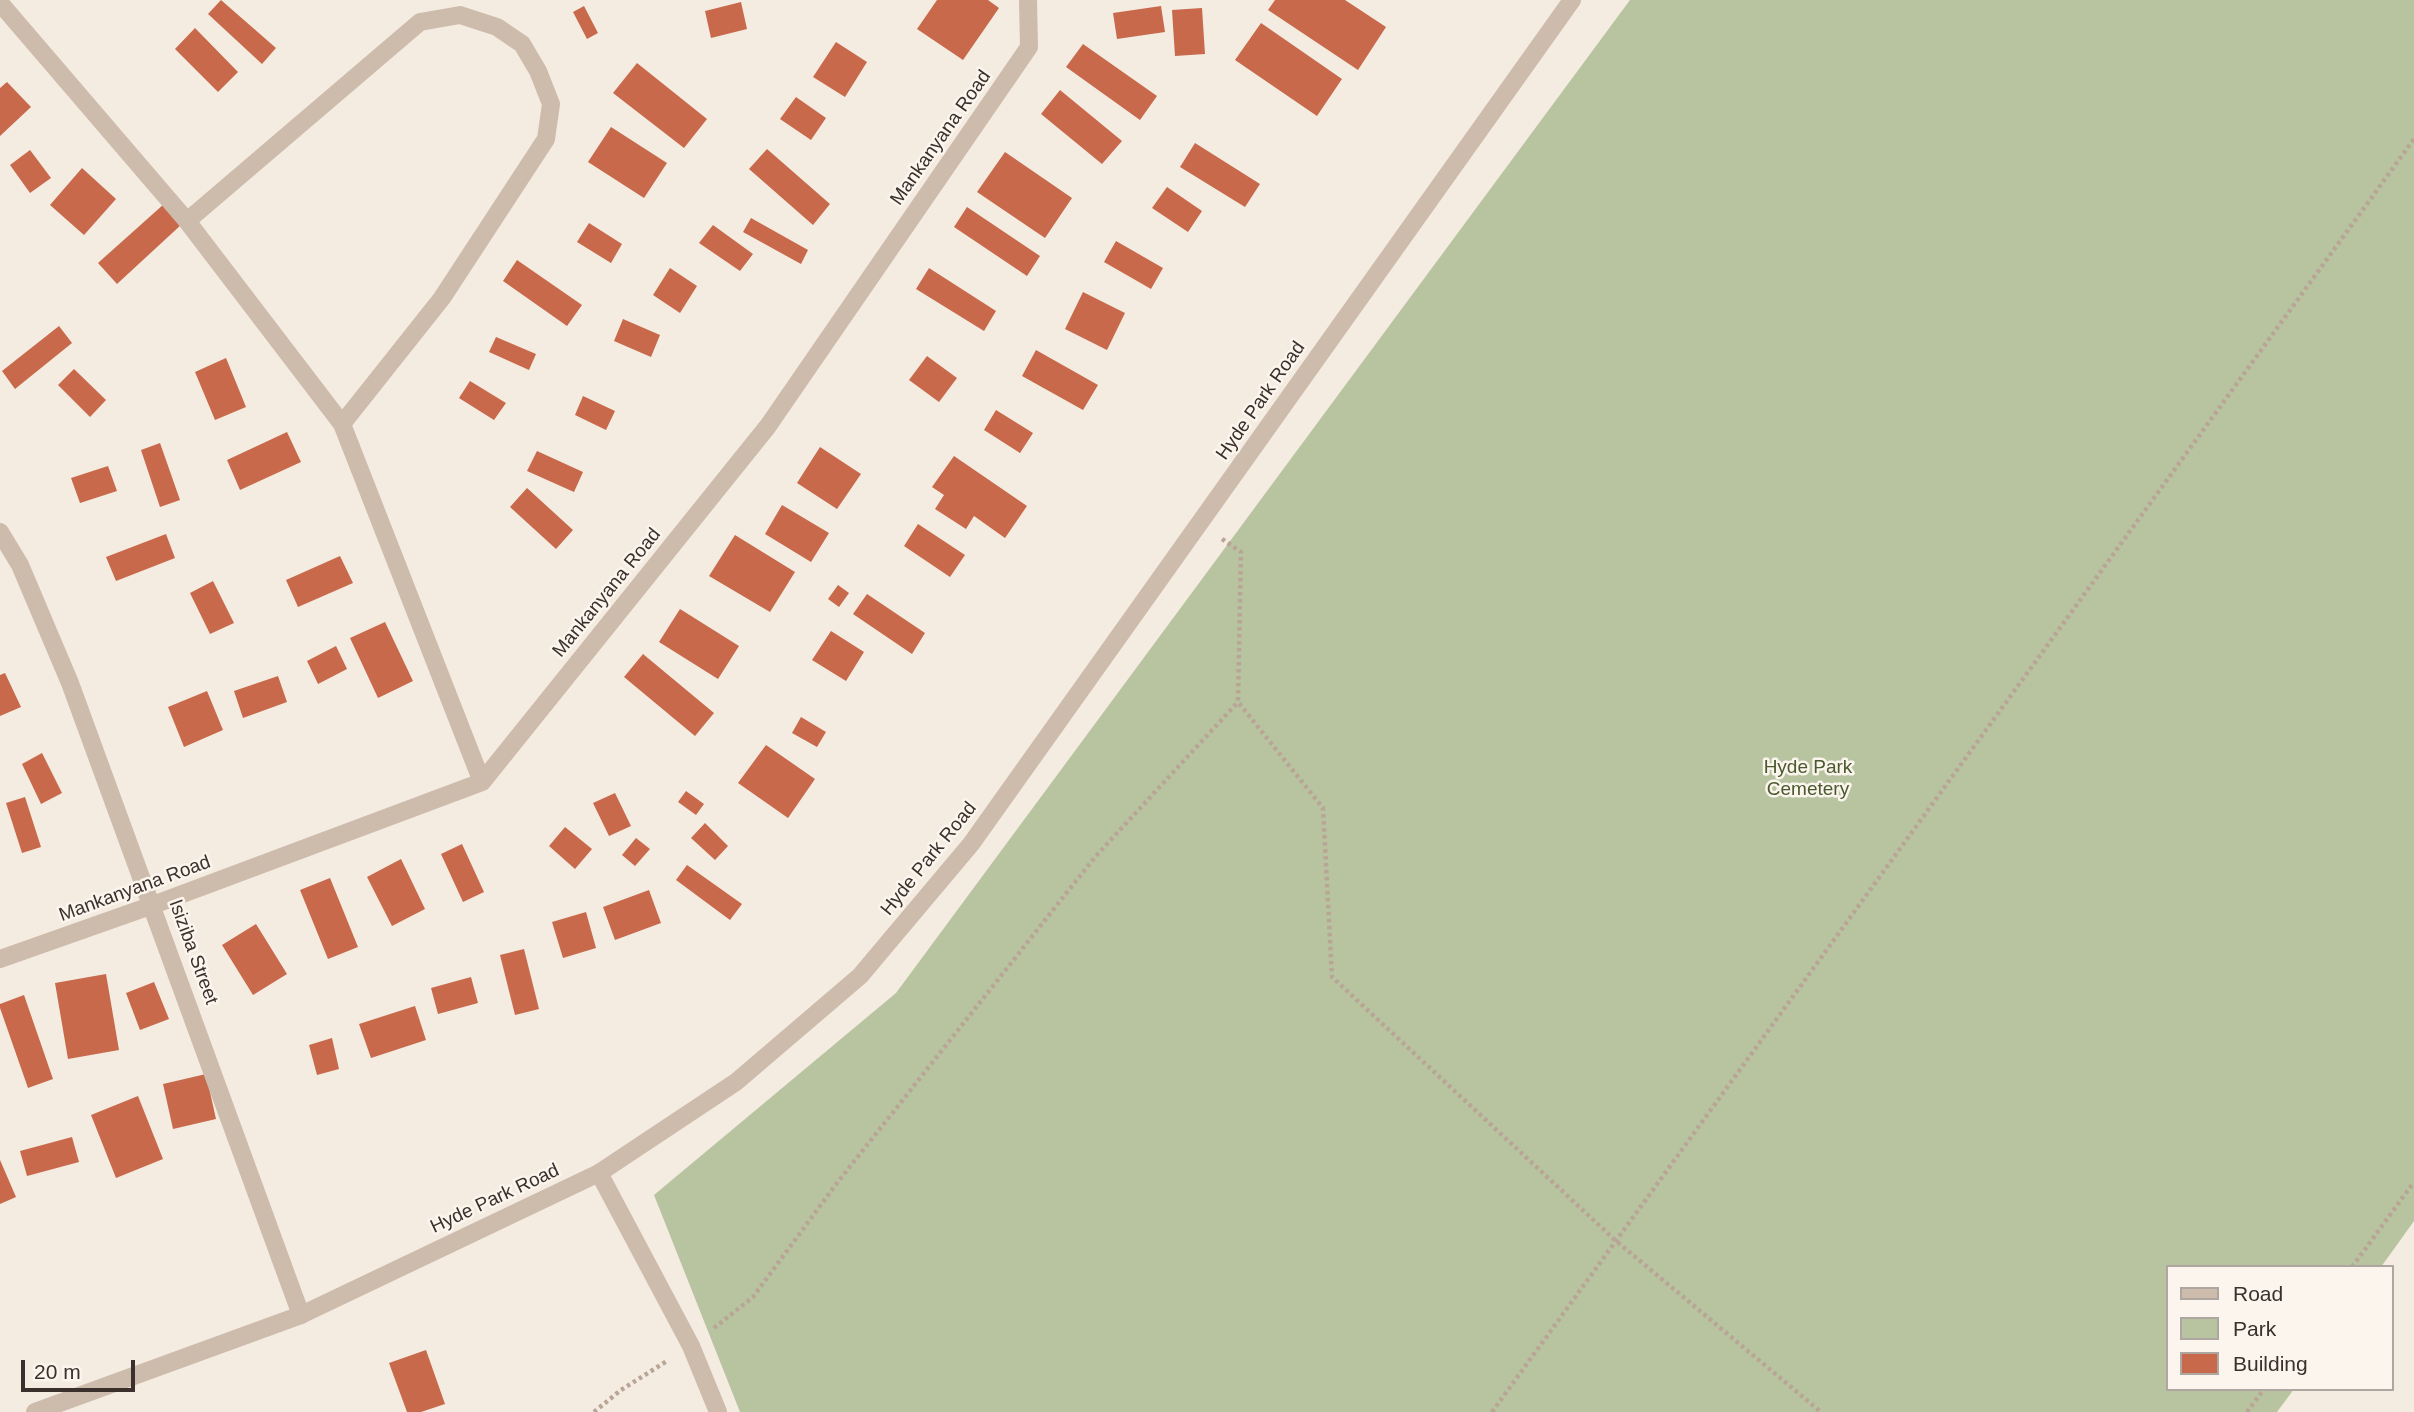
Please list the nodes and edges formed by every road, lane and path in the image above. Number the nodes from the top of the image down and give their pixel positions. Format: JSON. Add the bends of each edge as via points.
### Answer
{"nodes":[{"id":1,"x":1028,"y":0,"type":"edge"},
{"id":2,"x":1572,"y":0,"type":"edge"},
{"id":3,"x":0,"y":3,"type":"edge"},
{"id":4,"x":2414,"y":139,"type":"edge"},
{"id":5,"x":187,"y":221,"type":"junction"},
{"id":6,"x":342,"y":424,"type":"junction"},
{"id":7,"x":1200,"y":523,"type":"junction"},
{"id":8,"x":0,"y":533,"type":"edge"},
{"id":9,"x":1238,"y":702,"type":"junction"},
{"id":10,"x":482,"y":782,"type":"junction"},
{"id":11,"x":153,"y":905,"type":"junction"},
{"id":12,"x":0,"y":959,"type":"edge"},
{"id":13,"x":599,"y":1173,"type":"junction"},
{"id":14,"x":2414,"y":1182,"type":"edge"},
{"id":15,"x":1615,"y":1240,"type":"junction"},
{"id":16,"x":2353,"y":1265,"type":"edge"},
{"id":17,"x":301,"y":1315,"type":"junction"},
{"id":18,"x":691,"y":1346,"type":"junction"},
{"id":19,"x":2263,"y":1391,"type":"edge"},
{"id":20,"x":35,"y":1412,"type":"edge"},
{"id":21,"x":594,"y":1412,"type":"edge"},
{"id":22,"x":718,"y":1412,"type":"edge"},
{"id":23,"x":1492,"y":1412,"type":"edge"},
{"id":24,"x":1821,"y":1412,"type":"edge"},
{"id":25,"x":2247,"y":1412,"type":"edge"}],
"edges":[{"from":1,"to":10,"type":"street","name":"Mankanyana Road","via":[[1028,47],[768,426]]},
{"from":2,"to":7,"type":"street","name":"Hyde Park Road"},
{"from":3,"to":5,"type":"street"},
{"from":4,"to":15,"type":"path"},
{"from":5,"to":6,"type":"street"},
{"from":5,"to":6,"type":"street","via":[[420,22],[460,15],[497,27],[522,44],[551,104],[546,139],[442,298]]},
{"from":6,"to":10,"type":"street"},
{"from":7,"to":9,"type":"path","via":[[1241,552]]},
{"from":7,"to":13,"type":"street","name":"Hyde Park Road","via":[[971,844],[860,976],[736,1082]]},
{"from":8,"to":11,"type":"street","name":"Isiziba Street","via":[[20,565],[70,683]]},
{"from":9,"to":15,"type":"path","via":[[1323,808],[1332,977]]},
{"from":9,"to":18,"type":"path","via":[[1095,857],[837,1183],[753,1297]]},
{"from":10,"to":11,"type":"street","name":"Mankanyana Road"},
{"from":11,"to":12,"type":"street","name":"Mankanyana Road"},
{"from":11,"to":17,"type":"street","name":"Isiziba Street"},
{"from":13,"to":17,"type":"street","name":"Hyde Park Road"},
{"from":13,"to":18,"type":"street"},
{"from":14,"to":16,"type":"path"},
{"from":15,"to":23,"type":"path"},
{"from":15,"to":24,"type":"path"},
{"from":17,"to":20,"type":"street","name":"Hyde Park Road"},
{"from":18,"to":21,"type":"path"},
{"from":18,"to":22,"type":"street"},
{"from":19,"to":25,"type":"path"}]}
